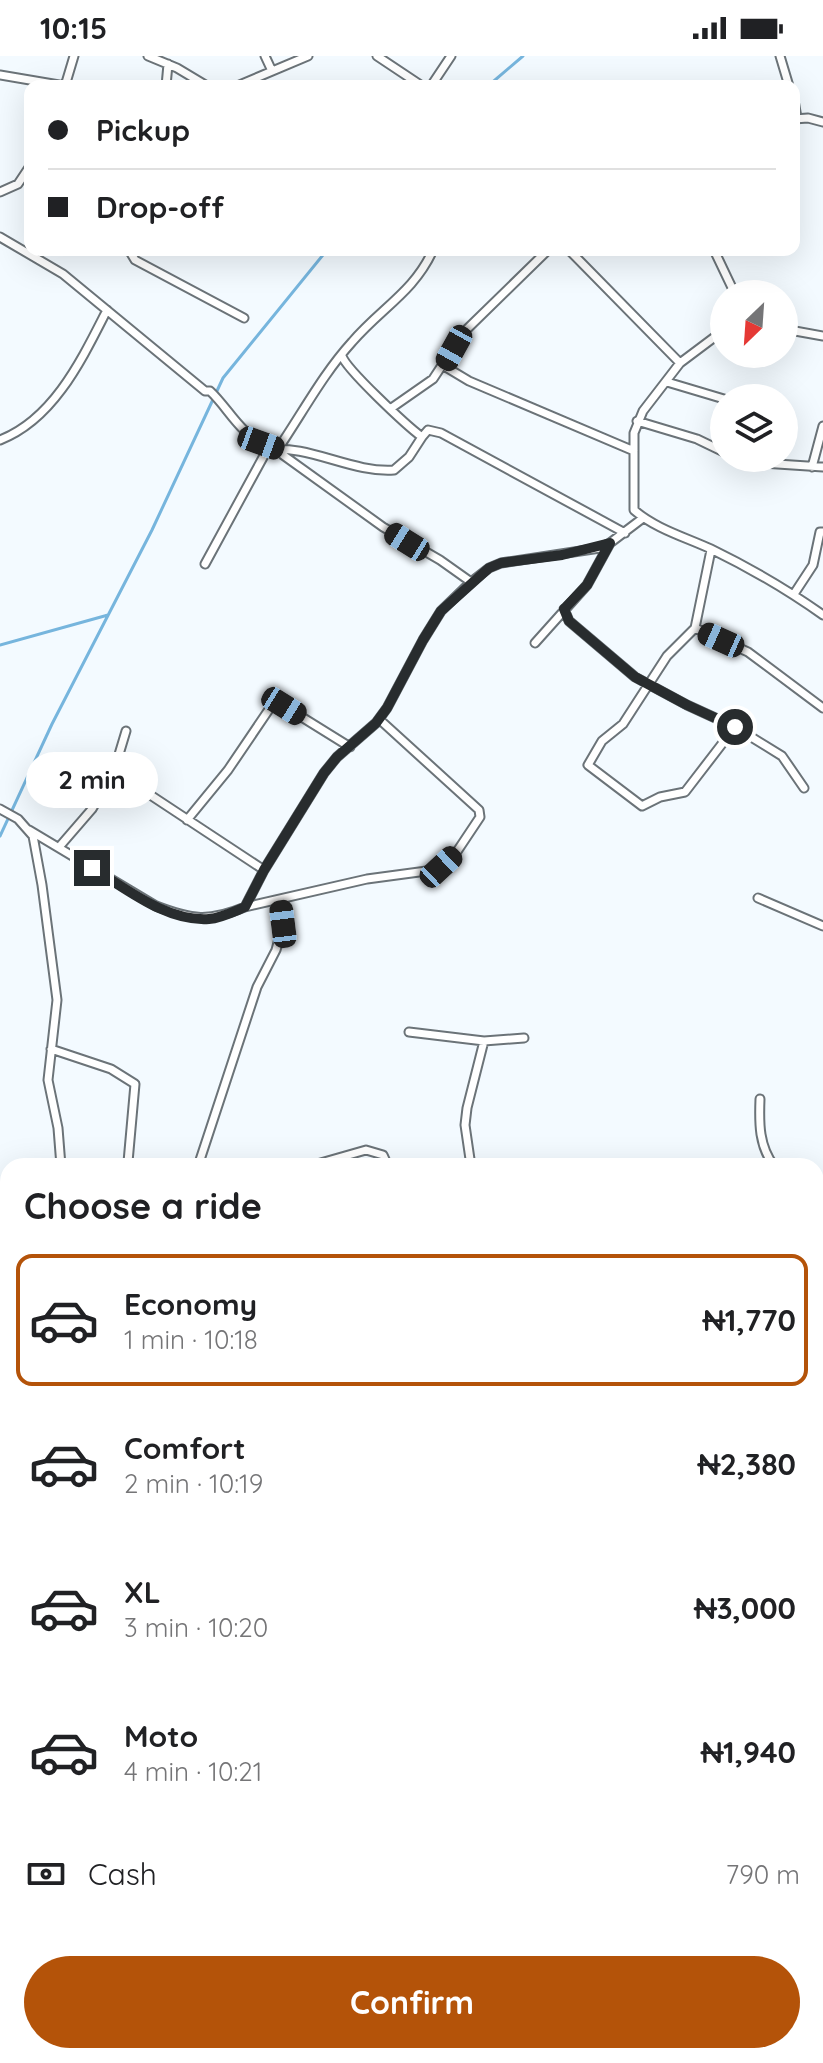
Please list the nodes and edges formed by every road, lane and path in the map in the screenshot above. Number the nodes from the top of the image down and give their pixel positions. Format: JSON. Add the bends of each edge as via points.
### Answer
{"nodes":[{"id":1,"x":74,"y":56,"type":"edge"},
{"id":2,"x":148,"y":56,"type":"edge"},
{"id":3,"x":265,"y":56,"type":"edge"},
{"id":4,"x":308,"y":56,"type":"edge"},
{"id":5,"x":377,"y":56,"type":"edge"},
{"id":6,"x":451,"y":56,"type":"edge"},
{"id":7,"x":780,"y":56,"type":"edge"},
{"id":8,"x":168,"y":64,"type":"junction"},
{"id":9,"x":272,"y":71,"type":"junction"},
{"id":10,"x":0,"y":75,"type":"edge"},
{"id":11,"x":30,"y":80,"type":"edge"},
{"id":12,"x":67,"y":80,"type":"edge"},
{"id":13,"x":167,"y":80,"type":"edge"},
{"id":14,"x":196,"y":80,"type":"edge"},
{"id":15,"x":251,"y":80,"type":"edge"},
{"id":16,"x":413,"y":80,"type":"edge"},
{"id":17,"x":435,"y":80,"type":"edge"},
{"id":18,"x":787,"y":80,"type":"edge"},
{"id":19,"x":800,"y":119,"type":"edge"},
{"id":20,"x":823,"y":122,"type":"edge"},
{"id":21,"x":24,"y":175,"type":"edge"},
{"id":22,"x":0,"y":192,"type":"edge"},
{"id":23,"x":0,"y":237,"type":"edge"},
{"id":24,"x":24,"y":251,"type":"edge"},
{"id":25,"x":32,"y":256,"type":"edge"},
{"id":26,"x":133,"y":256,"type":"edge"},
{"id":27,"x":429,"y":256,"type":"edge"},
{"id":28,"x":542,"y":256,"type":"edge"},
{"id":29,"x":575,"y":256,"type":"edge"},
{"id":30,"x":717,"y":256,"type":"edge"},
{"id":31,"x":728,"y":280,"type":"edge"},
{"id":32,"x":107,"y":310,"type":"junction"},
{"id":33,"x":244,"y":318,"type":"dead end"},
{"id":34,"x":798,"y":332,"type":"edge"},
{"id":35,"x":823,"y":336,"type":"edge"},
{"id":36,"x":710,"y":340,"type":"edge"},
{"id":37,"x":342,"y":356,"type":"junction"},
{"id":38,"x":680,"y":363,"type":"junction"},
{"id":39,"x":444,"y":366,"type":"junction"},
{"id":40,"x":667,"y":382,"type":"junction"},
{"id":41,"x":710,"y":395,"type":"edge"},
{"id":42,"x":390,"y":409,"type":"junction"},
{"id":43,"x":637,"y":421,"type":"junction"},
{"id":44,"x":823,"y":426,"type":"edge"},
{"id":45,"x":422,"y":437,"type":"junction"},
{"id":46,"x":0,"y":440,"type":"edge"},
{"id":47,"x":710,"y":445,"type":"edge"},
{"id":48,"x":278,"y":449,"type":"junction"},
{"id":49,"x":634,"y":451,"type":"junction"},
{"id":50,"x":798,"y":466,"type":"edge"},
{"id":51,"x":812,"y":467,"type":"junction"},
{"id":52,"x":823,"y":467,"type":"edge"},
{"id":53,"x":643,"y":518,"type":"junction"},
{"id":54,"x":823,"y":532,"type":"edge"},
{"id":55,"x":625,"y":533,"type":"junction"},
{"id":56,"x":610,"y":543,"type":"junction"},
{"id":57,"x":711,"y":550,"type":"junction"},
{"id":58,"x":205,"y":564,"type":"dead end"},
{"id":59,"x":471,"y":582,"type":"junction"},
{"id":60,"x":794,"y":594,"type":"junction"},
{"id":61,"x":564,"y":609,"type":"junction"},
{"id":62,"x":823,"y":615,"type":"edge"},
{"id":63,"x":695,"y":628,"type":"junction"},
{"id":64,"x":535,"y":643,"type":"dead end"},
{"id":65,"x":647,"y":683,"type":"junction"},
{"id":66,"x":823,"y":708,"type":"edge"},
{"id":67,"x":379,"y":719,"type":"junction"},
{"id":68,"x":735,"y":727,"type":"junction"},
{"id":69,"x":126,"y":731,"type":"dead end"},
{"id":70,"x":350,"y":747,"type":"junction"},
{"id":71,"x":114,"y":771,"type":"junction"},
{"id":72,"x":804,"y":788,"type":"dead end"},
{"id":73,"x":2,"y":810,"type":"edge"},
{"id":74,"x":187,"y":820,"type":"junction"},
{"id":75,"x":29,"y":830,"type":"junction"},
{"id":76,"x":60,"y":846,"type":"junction"},
{"id":77,"x":264,"y":870,"type":"junction"},
{"id":78,"x":758,"y":898,"type":"dead end"},
{"id":79,"x":280,"y":899,"type":"junction"},
{"id":80,"x":245,"y":907,"type":"junction"},
{"id":81,"x":823,"y":926,"type":"edge"},
{"id":82,"x":409,"y":1032,"type":"dead end"},
{"id":83,"x":524,"y":1038,"type":"dead end"},
{"id":84,"x":484,"y":1041,"type":"junction"},
{"id":85,"x":51,"y":1049,"type":"junction"},
{"id":86,"x":760,"y":1099,"type":"dead end"},
{"id":87,"x":346,"y":1156,"type":"joint"},
{"id":88,"x":60,"y":1158,"type":"edge"},
{"id":89,"x":128,"y":1158,"type":"edge"},
{"id":90,"x":201,"y":1158,"type":"edge"},
{"id":91,"x":339,"y":1158,"type":"edge"},
{"id":92,"x":384,"y":1158,"type":"edge"},
{"id":93,"x":470,"y":1158,"type":"edge"},
{"id":94,"x":768,"y":1158,"type":"edge"}],
"edges":[{"from":1,"to":12,"type":"street"},
{"from":2,"to":8,"type":"street"},
{"from":3,"to":9,"type":"street"},
{"from":4,"to":9,"type":"street"},
{"from":5,"to":16,"type":"street"},
{"from":6,"to":17,"type":"street"},
{"from":7,"to":18,"type":"street"},
{"from":8,"to":13,"type":"street"},
{"from":8,"to":14,"type":"street"},
{"from":9,"to":15,"type":"street"},
{"from":10,"to":11,"type":"street"},
{"from":19,"to":20,"type":"street"},
{"from":21,"to":22,"type":"street"},
{"from":23,"to":24,"type":"street"},
{"from":25,"to":32,"type":"street"},
{"from":26,"to":33,"type":"street"},
{"from":27,"to":37,"type":"street","via":[[410,288],[377,314]]},
{"from":28,"to":39,"type":"street","via":[[464,332]]},
{"from":29,"to":38,"type":"street"},
{"from":30,"to":31,"type":"street"},
{"from":32,"to":46,"type":"street","via":[[71,377],[50,403],[16,434]]},
{"from":32,"to":48,"type":"street","via":[[210,391],[245,431]]},
{"from":34,"to":35,"type":"street"},
{"from":36,"to":38,"type":"street"},
{"from":37,"to":42,"type":"street"},
{"from":37,"to":48,"type":"street"},
{"from":38,"to":40,"type":"street"},
{"from":39,"to":42,"type":"street"},
{"from":39,"to":49,"type":"street"},
{"from":40,"to":41,"type":"street"},
{"from":40,"to":43,"type":"street"},
{"from":42,"to":45,"type":"street"},
{"from":43,"to":47,"type":"street"},
{"from":43,"to":49,"type":"street"},
{"from":44,"to":51,"type":"street"},
{"from":45,"to":48,"type":"street","via":[[394,470]]},
{"from":45,"to":55,"type":"street","via":[[428,430],[441,433]]},
{"from":48,"to":58,"type":"street","via":[[267,450]]},
{"from":48,"to":59,"type":"street","via":[[383,527]]},
{"from":49,"to":53,"type":"street","via":[[634,510]]},
{"from":50,"to":51,"type":"street"},
{"from":51,"to":52,"type":"street"},
{"from":53,"to":55,"type":"street"},
{"from":53,"to":57,"type":"street"},
{"from":54,"to":60,"type":"street","via":[[813,565]]},
{"from":55,"to":56,"type":"street"},
{"from":56,"to":59,"type":"street","via":[[501,563]]},
{"from":56,"to":61,"type":"street","via":[[587,585]]},
{"from":57,"to":60,"type":"street"},
{"from":57,"to":63,"type":"street"},
{"from":59,"to":67,"type":"street","via":[[433,622]]},
{"from":60,"to":62,"type":"street"},
{"from":61,"to":64,"type":"street"},
{"from":61,"to":65,"type":"street","via":[[569,621]]},
{"from":63,"to":65,"type":"street"},
{"from":63,"to":66,"type":"street","via":[[748,652]]},
{"from":65,"to":68,"type":"street"},
{"from":65,"to":68,"type":"street","via":[[623,724],[602,741],[589,762],[638,806],[685,792]]},
{"from":67,"to":70,"type":"street"},
{"from":67,"to":79,"type":"street","via":[[479,810],[480,817],[456,853],[434,870]]},
{"from":68,"to":72,"type":"street","via":[[782,756]]},
{"from":69,"to":71,"type":"street"},
{"from":70,"to":74,"type":"street","via":[[284,706],[272,705]]},
{"from":70,"to":77,"type":"street","via":[[324,773]]},
{"from":71,"to":74,"type":"street"},
{"from":71,"to":76,"type":"street","via":[[92,809]]},
{"from":73,"to":75,"type":"street"},
{"from":74,"to":77,"type":"street"},
{"from":75,"to":76,"type":"street"},
{"from":75,"to":85,"type":"street","via":[[51,938],[57,1000]]},
{"from":76,"to":80,"type":"street","via":[[171,912],[209,919]]},
{"from":77,"to":80,"type":"street"},
{"from":78,"to":81,"type":"street"},
{"from":79,"to":80,"type":"street"},
{"from":79,"to":90,"type":"street","via":[[283,924],[276,950],[257,987]]},
{"from":82,"to":84,"type":"street"},
{"from":83,"to":84,"type":"street"},
{"from":84,"to":93,"type":"street","via":[[467,1108]]},
{"from":85,"to":88,"type":"street","via":[[49,1093]]},
{"from":85,"to":89,"type":"street","via":[[111,1069],[135,1084]]},
{"from":86,"to":94,"type":"street","via":[[759,1127]]},
{"from":87,"to":91,"type":"street"},
{"from":87,"to":92,"type":"street","via":[[366,1150]]}]}
